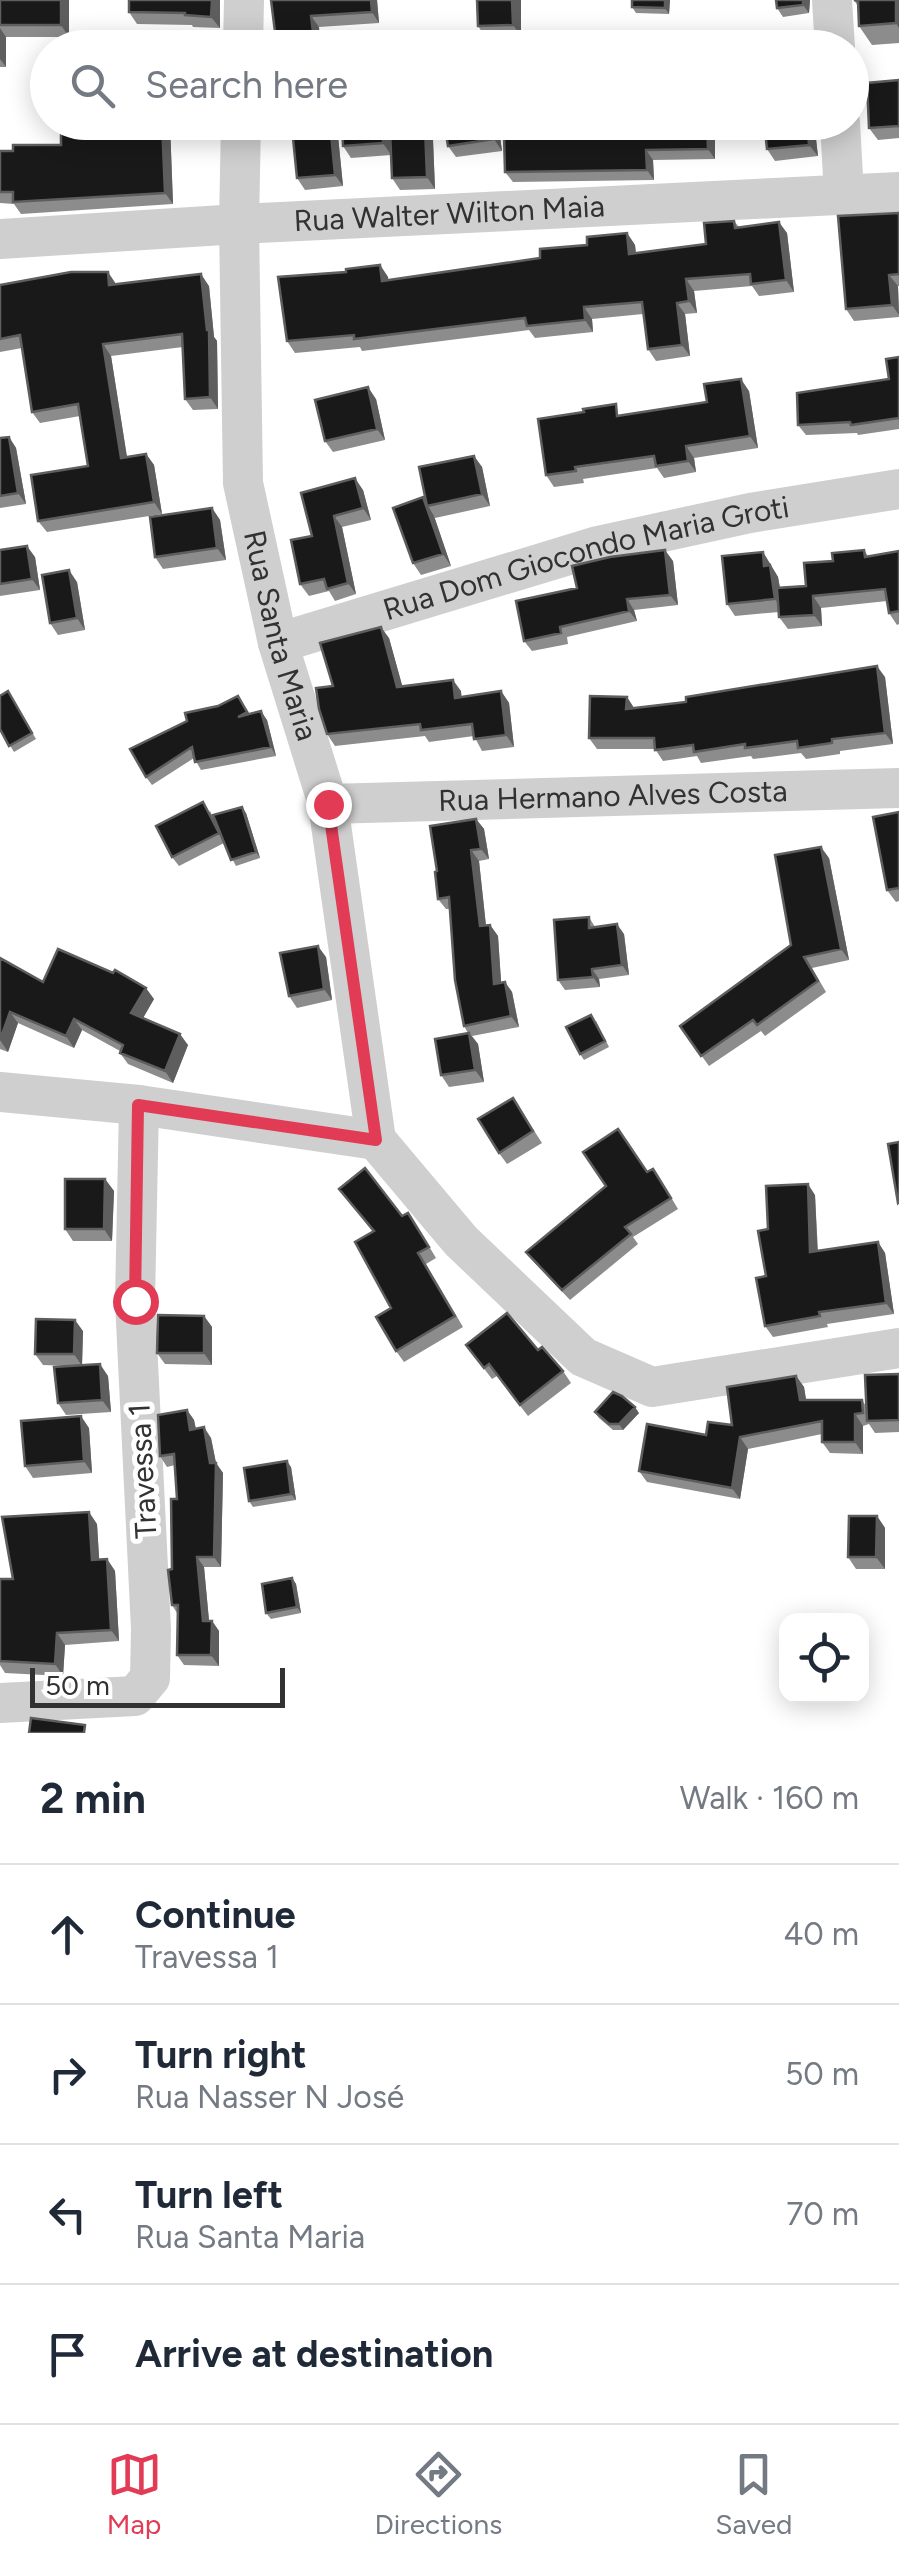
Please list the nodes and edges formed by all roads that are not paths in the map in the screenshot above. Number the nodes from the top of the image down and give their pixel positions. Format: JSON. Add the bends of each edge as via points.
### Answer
{"nodes":[{"id":1,"x":244,"y":0,"type":"edge"},
{"id":2,"x":832,"y":0,"type":"edge"},
{"id":3,"x":243,"y":30,"type":"edge"},
{"id":4,"x":834,"y":30,"type":"edge"},
{"id":5,"x":241,"y":140,"type":"edge"},
{"id":6,"x":841,"y":140,"type":"edge"},
{"id":7,"x":899,"y":192,"type":"edge"},
{"id":8,"x":844,"y":195,"type":"junction"},
{"id":9,"x":239,"y":224,"type":"junction"},
{"id":10,"x":0,"y":239,"type":"edge"},
{"id":11,"x":899,"y":489,"type":"edge"},
{"id":12,"x":278,"y":643,"type":"junction"},
{"id":13,"x":899,"y":788,"type":"edge"},
{"id":14,"x":328,"y":804,"type":"junction"},
{"id":15,"x":0,"y":1092,"type":"edge"},
{"id":16,"x":138,"y":1105,"type":"junction"},
{"id":17,"x":376,"y":1140,"type":"junction"},
{"id":18,"x":899,"y":1348,"type":"edge"},
{"id":19,"x":0,"y":1704,"type":"edge"}],
"edges":[{"from":1,"to":3,"type":"street"},
{"from":2,"to":4,"type":"street"},
{"from":5,"to":9,"type":"street","name":"Rua Santa Maria"},
{"from":6,"to":8,"type":"street"},
{"from":7,"to":8,"type":"street","name":"Rua Walter Wilton Maia"},
{"from":8,"to":9,"type":"street","name":"Rua Walter Wilton Maia"},
{"from":9,"to":10,"type":"street","name":"Rua Walter Wilton Maia"},
{"from":9,"to":12,"type":"street","name":"Rua Santa Maria","via":[[243,483]]},
{"from":11,"to":12,"type":"street","name":"Rua Dom Giocondo Maria Groti","via":[[598,546]]},
{"from":12,"to":14,"type":"street","name":"Rua Santa Maria"},
{"from":13,"to":14,"type":"street","name":"Rua Hermano Alves Costa"},
{"from":14,"to":17,"type":"street","name":"Rua Santa Maria"},
{"from":15,"to":16,"type":"street"},
{"from":16,"to":17,"type":"street"},
{"from":16,"to":19,"type":"street","name":"Travessa 1","via":[[135,1301],[150,1678],[135,1696]]},
{"from":17,"to":18,"type":"street","via":[[461,1241],[583,1356],[652,1387]]}]}
